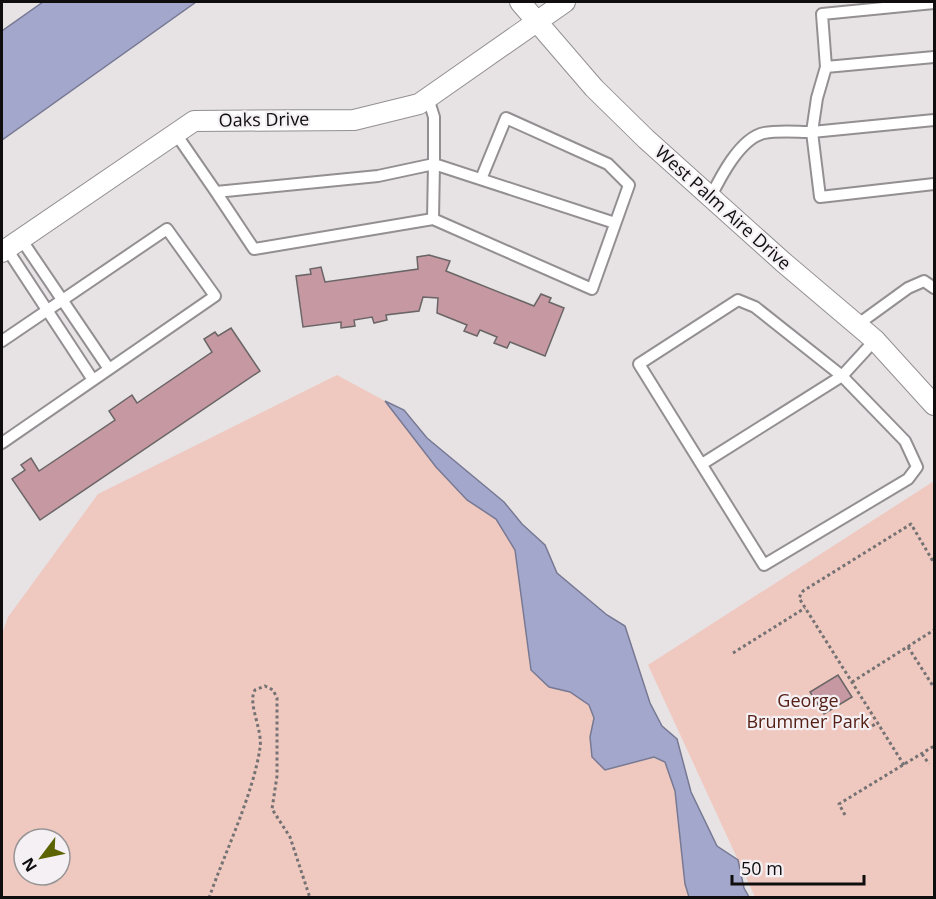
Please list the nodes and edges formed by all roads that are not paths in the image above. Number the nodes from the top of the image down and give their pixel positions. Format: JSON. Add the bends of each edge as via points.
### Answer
{"nodes":[{"id":1,"x":520,"y":2,"type":"edge"},
{"id":2,"x":565,"y":2,"type":"edge"},
{"id":3,"x":934,"y":3,"type":"edge"},
{"id":4,"x":538,"y":19,"type":"junction"},
{"id":5,"x":934,"y":57,"type":"edge"},
{"id":6,"x":826,"y":68,"type":"junction"},
{"id":7,"x":428,"y":98,"type":"junction"},
{"id":8,"x":934,"y":120,"type":"edge"},
{"id":9,"x":812,"y":132,"type":"junction"},
{"id":10,"x":176,"y":134,"type":"junction"},
{"id":11,"x":434,"y":164,"type":"junction"},
{"id":12,"x":481,"y":179,"type":"junction"},
{"id":13,"x":934,"y":184,"type":"edge"},
{"id":14,"x":216,"y":192,"type":"junction"},
{"id":15,"x":710,"y":198,"type":"junction"},
{"id":16,"x":433,"y":219,"type":"junction"},
{"id":17,"x":615,"y":223,"type":"junction"},
{"id":18,"x":10,"y":246,"type":"edge"},
{"id":19,"x":934,"y":288,"type":"edge"},
{"id":20,"x":62,"y":299,"type":"junction"},
{"id":21,"x":47,"y":309,"type":"junction"},
{"id":22,"x":857,"y":325,"type":"junction"},
{"id":23,"x":875,"y":340,"type":"junction"},
{"id":24,"x":2,"y":341,"type":"edge"},
{"id":25,"x":109,"y":369,"type":"junction"},
{"id":26,"x":843,"y":376,"type":"junction"},
{"id":27,"x":93,"y":380,"type":"junction"},
{"id":28,"x":934,"y":405,"type":"edge"},
{"id":29,"x":2,"y":443,"type":"edge"},
{"id":30,"x":702,"y":464,"type":"junction"}],
"edges":[{"from":1,"to":4,"type":"street","name":"West Palm Aire Drive"},
{"from":2,"to":4,"type":"street","name":"Oaks Drive"},
{"from":3,"to":6,"type":"lane","via":[[822,14]]},
{"from":4,"to":7,"type":"street","name":"Oaks Drive"},
{"from":4,"to":15,"type":"street","name":"West Palm Aire Drive","via":[[594,88]]},
{"from":5,"to":6,"type":"lane"},
{"from":6,"to":9,"type":"lane"},
{"from":7,"to":10,"type":"street","name":"Oaks Drive","via":[[420,104],[354,120],[194,121]]},
{"from":7,"to":11,"type":"lane","via":[[434,117]]},
{"from":8,"to":9,"type":"lane"},
{"from":9,"to":13,"type":"lane","via":[[820,197]]},
{"from":9,"to":15,"type":"lane","via":[[762,134],[742,148]]},
{"from":10,"to":14,"type":"lane"},
{"from":10,"to":18,"type":"street","name":"Oaks Drive"},
{"from":11,"to":12,"type":"lane"},
{"from":11,"to":14,"type":"lane","via":[[378,176]]},
{"from":11,"to":16,"type":"lane"},
{"from":12,"to":17,"type":"lane"},
{"from":12,"to":17,"type":"lane","via":[[506,118],[608,164],[629,185]]},
{"from":14,"to":16,"type":"lane","via":[[254,249]]},
{"from":15,"to":22,"type":"street","name":"West Palm Aire Drive"},
{"from":16,"to":17,"type":"lane","via":[[592,289]]},
{"from":18,"to":20,"type":"lane"},
{"from":18,"to":21,"type":"lane"},
{"from":19,"to":22,"type":"lane","via":[[924,281],[908,288]]},
{"from":20,"to":21,"type":"lane"},
{"from":20,"to":25,"type":"lane"},
{"from":20,"to":25,"type":"lane","via":[[167,229],[215,296]]},
{"from":21,"to":24,"type":"lane"},
{"from":21,"to":27,"type":"lane"},
{"from":22,"to":23,"type":"street","name":"West Palm Aire Drive"},
{"from":23,"to":26,"type":"lane"},
{"from":23,"to":28,"type":"street","name":"West Palm Aire Drive"},
{"from":25,"to":27,"type":"lane"},
{"from":26,"to":30,"type":"lane"},
{"from":26,"to":30,"type":"lane","via":[[755,307],[738,300],[639,364]]},
{"from":26,"to":30,"type":"lane","via":[[905,441],[917,467],[908,479],[764,565]]},
{"from":27,"to":29,"type":"lane"}]}
